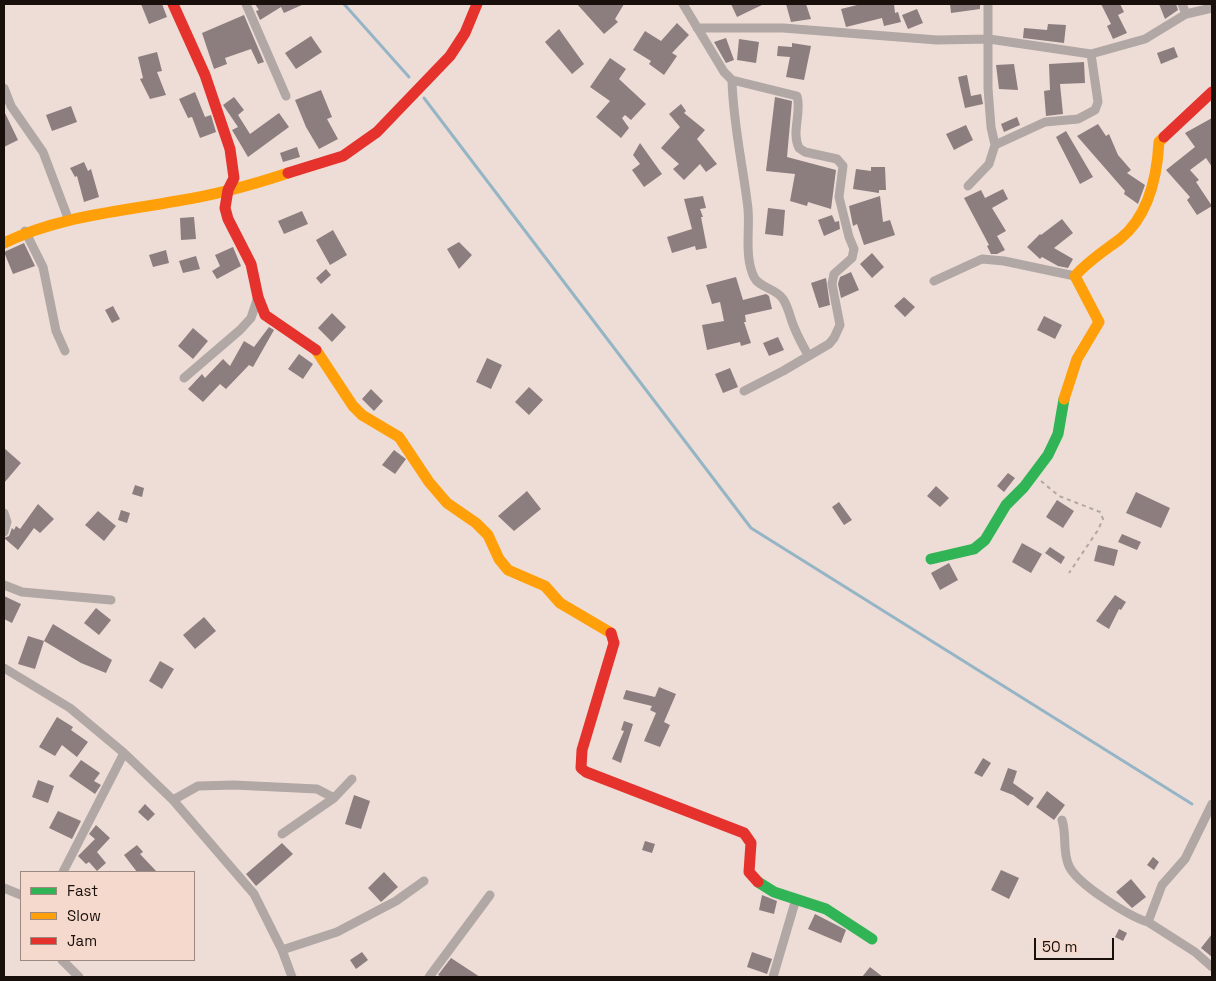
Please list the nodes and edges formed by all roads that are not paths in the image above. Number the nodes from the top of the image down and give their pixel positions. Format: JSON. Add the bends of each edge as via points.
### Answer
{"nodes":[{"id":1,"x":173,"y":4,"type":"edge"},
{"id":2,"x":246,"y":4,"type":"edge"},
{"id":3,"x":477,"y":4,"type":"edge"},
{"id":4,"x":683,"y":4,"type":"edge"},
{"id":5,"x":988,"y":4,"type":"edge"},
{"id":6,"x":1182,"y":4,"type":"edge"},
{"id":7,"x":1212,"y":8,"type":"edge"},
{"id":8,"x":1186,"y":14,"type":"junction"},
{"id":9,"x":697,"y":28,"type":"junction"},
{"id":10,"x":989,"y":39,"type":"junction"},
{"id":11,"x":1091,"y":54,"type":"junction"},
{"id":12,"x":732,"y":80,"type":"junction"},
{"id":13,"x":4,"y":88,"type":"edge"},
{"id":14,"x":1212,"y":92,"type":"edge"},
{"id":15,"x":286,"y":96,"type":"dead end"},
{"id":16,"x":8,"y":108,"type":"edge"},
{"id":17,"x":995,"y":145,"type":"junction"},
{"id":18,"x":968,"y":186,"type":"dead end"},
{"id":19,"x":228,"y":190,"type":"junction"},
{"id":20,"x":68,"y":218,"type":"junction"},
{"id":21,"x":25,"y":231,"type":"junction"},
{"id":22,"x":4,"y":243,"type":"edge"},
{"id":23,"x":1075,"y":276,"type":"junction"},
{"id":24,"x":934,"y":281,"type":"dead end"},
{"id":25,"x":258,"y":297,"type":"junction"},
{"id":26,"x":66,"y":351,"type":"dead end"},
{"id":27,"x":808,"y":354,"type":"junction"},
{"id":28,"x":184,"y":378,"type":"dead end"},
{"id":29,"x":744,"y":391,"type":"dead end"},
{"id":30,"x":4,"y":513,"type":"edge"},
{"id":31,"x":4,"y":532,"type":"edge"},
{"id":32,"x":931,"y":559,"type":"dead end"},
{"id":33,"x":4,"y":585,"type":"edge"},
{"id":34,"x":111,"y":600,"type":"dead end"},
{"id":35,"x":4,"y":668,"type":"edge"},
{"id":36,"x":124,"y":753,"type":"junction"},
{"id":37,"x":352,"y":779,"type":"dead end"},
{"id":38,"x":334,"y":798,"type":"junction"},
{"id":39,"x":173,"y":800,"type":"junction"},
{"id":40,"x":1212,"y":804,"type":"edge"},
{"id":41,"x":1062,"y":820,"type":"dead end"},
{"id":42,"x":282,"y":834,"type":"dead end"},
{"id":43,"x":64,"y":871,"type":"edge"},
{"id":44,"x":424,"y":881,"type":"dead end"},
{"id":45,"x":4,"y":888,"type":"edge"},
{"id":46,"x":20,"y":895,"type":"edge"},
{"id":47,"x":490,"y":895,"type":"dead end"},
{"id":48,"x":796,"y":899,"type":"junction"},
{"id":49,"x":1148,"y":922,"type":"junction"},
{"id":50,"x":872,"y":939,"type":"dead end"},
{"id":51,"x":282,"y":950,"type":"junction"},
{"id":52,"x":63,"y":961,"type":"edge"},
{"id":53,"x":1212,"y":967,"type":"edge"},
{"id":54,"x":79,"y":977,"type":"edge"},
{"id":55,"x":292,"y":977,"type":"edge"},
{"id":56,"x":429,"y":977,"type":"edge"},
{"id":57,"x":773,"y":977,"type":"edge"}],
"edges":[{"from":1,"to":19,"type":"street","via":[[205,75],[229,144],[234,172]]},
{"from":2,"to":15,"type":"street"},
{"from":3,"to":19,"type":"street","via":[[459,46],[437,73],[389,121],[353,151]]},
{"from":4,"to":9,"type":"street"},
{"from":5,"to":10,"type":"street"},
{"from":6,"to":8,"type":"street"},
{"from":7,"to":8,"type":"street"},
{"from":8,"to":11,"type":"street","via":[[1144,39]]},
{"from":9,"to":10,"type":"street","via":[[783,28],[936,40]]},
{"from":9,"to":12,"type":"street"},
{"from":10,"to":11,"type":"street"},
{"from":10,"to":17,"type":"street","via":[[988,88]]},
{"from":11,"to":17,"type":"street","via":[[1098,102],[1095,110],[1078,119],[1045,122]]},
{"from":12,"to":27,"type":"street","via":[[736,136],[748,212],[751,269],[758,282],[782,297]]},
{"from":12,"to":27,"type":"street","via":[[797,96],[799,148],[837,159],[843,166],[840,197],[854,249],[852,258],[834,274],[832,284],[840,325],[829,344]]},
{"from":13,"to":16,"type":"street"},
{"from":14,"to":23,"type":"street","via":[[1194,113],[1159,142],[1147,203],[1128,233]]},
{"from":16,"to":20,"type":"street","via":[[43,152]]},
{"from":17,"to":18,"type":"street","via":[[989,164]]},
{"from":19,"to":20,"type":"street","via":[[180,201]]},
{"from":19,"to":25,"type":"street","via":[[228,219],[250,264]]},
{"from":20,"to":21,"type":"street"},
{"from":21,"to":22,"type":"street"},
{"from":21,"to":26,"type":"street","via":[[43,267],[56,331]]},
{"from":23,"to":24,"type":"street","via":[[982,259]]},
{"from":23,"to":32,"type":"street","via":[[1100,322],[1077,359],[1066,390],[1058,434],[1048,455],[1006,505],[985,540],[974,549]]},
{"from":25,"to":28,"type":"street","via":[[250,318],[240,330]]},
{"from":25,"to":48,"type":"street","via":[[268,317],[319,352],[357,411],[399,437],[447,503],[476,522],[488,535],[508,570],[544,586],[560,603],[611,632],[614,643],[579,761],[581,768],[744,833],[751,843],[750,875],[766,887]]},
{"from":27,"to":29,"type":"street"},
{"from":30,"to":31,"type":"street","via":[[7,522]]},
{"from":33,"to":34,"type":"street","via":[[22,592]]},
{"from":35,"to":36,"type":"street","via":[[70,708]]},
{"from":36,"to":39,"type":"street"},
{"from":36,"to":43,"type":"street"},
{"from":37,"to":38,"type":"street"},
{"from":38,"to":39,"type":"street","via":[[317,789],[234,785],[198,786]]},
{"from":38,"to":42,"type":"street"},
{"from":39,"to":51,"type":"street","via":[[254,894]]},
{"from":40,"to":49,"type":"street","via":[[1185,860],[1162,885]]},
{"from":41,"to":49,"type":"street","via":[[1070,867],[1087,885],[1113,904]]},
{"from":44,"to":51,"type":"street","via":[[396,901],[337,932]]},
{"from":45,"to":46,"type":"street"},
{"from":47,"to":56,"type":"street"},
{"from":48,"to":50,"type":"street","via":[[835,914]]},
{"from":48,"to":57,"type":"street"},
{"from":49,"to":53,"type":"street","via":[[1196,952]]},
{"from":51,"to":55,"type":"street"},
{"from":52,"to":54,"type":"street"}]}
